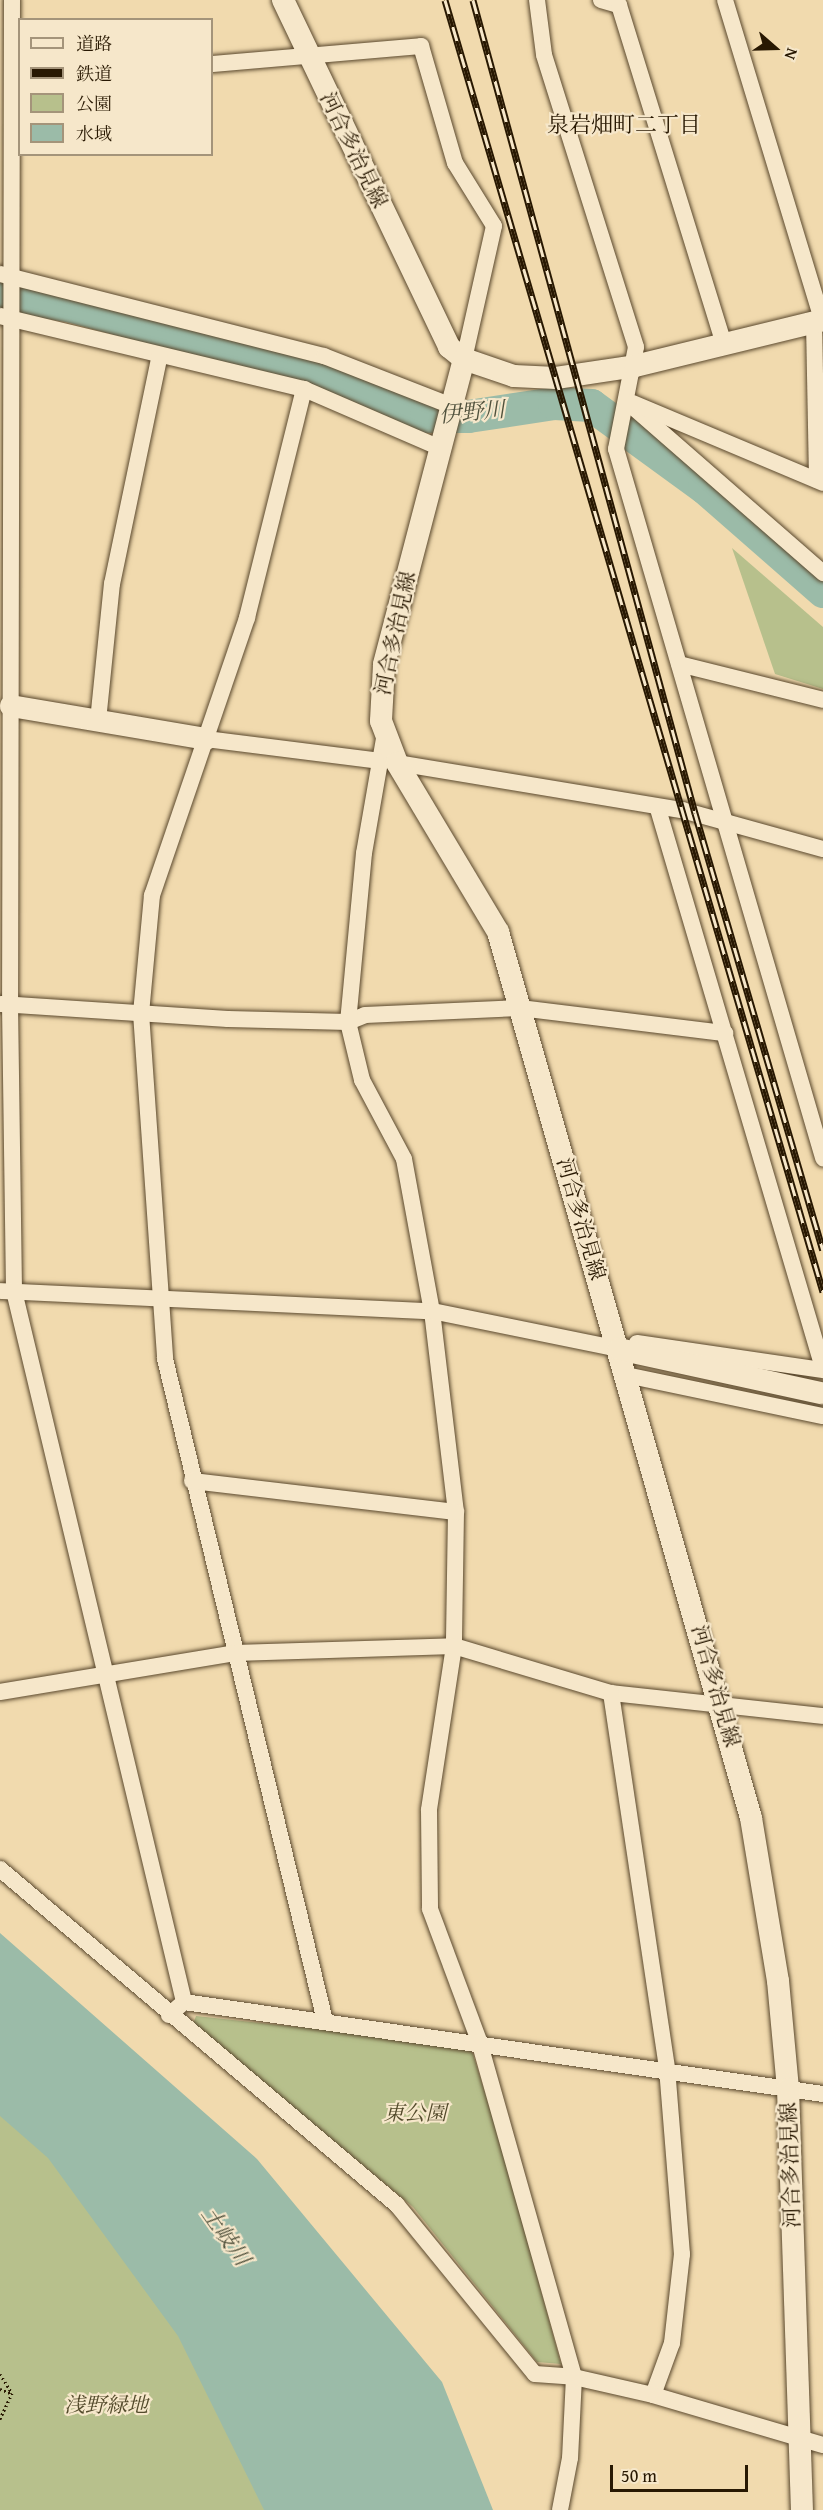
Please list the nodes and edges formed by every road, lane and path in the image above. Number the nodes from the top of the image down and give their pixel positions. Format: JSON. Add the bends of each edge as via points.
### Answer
{"nodes":[{"id":1,"x":12,"y":0,"type":"edge"},
{"id":2,"x":283,"y":0,"type":"edge"},
{"id":3,"x":537,"y":0,"type":"edge"},
{"id":4,"x":601,"y":0,"type":"edge"},
{"id":5,"x":725,"y":0,"type":"edge"},
{"id":6,"x":309,"y":58,"type":"junction"},
{"id":7,"x":213,"y":64,"type":"edge"},
{"id":8,"x":11,"y":76,"type":"edge"},
{"id":9,"x":7,"y":276,"type":"edge"},
{"id":10,"x":7,"y":318,"type":"edge"},
{"id":11,"x":820,"y":320,"type":"edge"},
{"id":12,"x":724,"y":345,"type":"junction"},
{"id":13,"x":160,"y":355,"type":"junction"},
{"id":14,"x":464,"y":359,"type":"junction"},
{"id":15,"x":635,"y":366,"type":"junction"},
{"id":16,"x":304,"y":389,"type":"junction"},
{"id":17,"x":626,"y":401,"type":"junction"},
{"id":18,"x":449,"y":405,"type":"junction"},
{"id":19,"x":440,"y":440,"type":"junction"},
{"id":20,"x":820,"y":482,"type":"edge"},
{"id":21,"x":823,"y":573,"type":"edge"},
{"id":22,"x":679,"y":664,"type":"junction"},
{"id":23,"x":823,"y":700,"type":"edge"},
{"id":24,"x":5,"y":705,"type":"edge"},
{"id":25,"x":98,"y":721,"type":"junction"},
{"id":26,"x":206,"y":739,"type":"junction"},
{"id":27,"x":388,"y":762,"type":"junction"},
{"id":28,"x":658,"y":809,"type":"junction"},
{"id":29,"x":724,"y":824,"type":"junction"},
{"id":30,"x":823,"y":849,"type":"edge"},
{"id":31,"x":5,"y":1004,"type":"edge"},
{"id":32,"x":520,"y":1008,"type":"junction"},
{"id":33,"x":141,"y":1013,"type":"junction"},
{"id":34,"x":348,"y":1022,"type":"junction"},
{"id":35,"x":725,"y":1033,"type":"junction"},
{"id":36,"x":823,"y":1158,"type":"edge"},
{"id":37,"x":7,"y":1291,"type":"edge"},
{"id":38,"x":161,"y":1302,"type":"junction"},
{"id":39,"x":432,"y":1311,"type":"junction"},
{"id":40,"x":617,"y":1345,"type":"junction"},
{"id":41,"x":823,"y":1369,"type":"edge"},
{"id":42,"x":626,"y":1376,"type":"junction"},
{"id":43,"x":822,"y":1405,"type":"edge"},
{"id":44,"x":192,"y":1481,"type":"junction"},
{"id":45,"x":456,"y":1512,"type":"junction"},
{"id":46,"x":454,"y":1646,"type":"junction"},
{"id":47,"x":235,"y":1653,"type":"junction"},
{"id":48,"x":102,"y":1677,"type":"junction"},
{"id":49,"x":0,"y":1692,"type":"edge"},
{"id":50,"x":611,"y":1693,"type":"junction"},
{"id":51,"x":722,"y":1705,"type":"junction"},
{"id":52,"x":823,"y":1716,"type":"edge"},
{"id":53,"x":0,"y":1869,"type":"edge"},
{"id":54,"x":184,"y":2002,"type":"junction"},
{"id":55,"x":169,"y":2015,"type":"junction"},
{"id":56,"x":325,"y":2021,"type":"junction"},
{"id":57,"x":479,"y":2041,"type":"junction"},
{"id":58,"x":667,"y":2068,"type":"junction"},
{"id":59,"x":788,"y":2089,"type":"junction"},
{"id":60,"x":823,"y":2094,"type":"edge"},
{"id":61,"x":0,"y":2374,"type":"edge"},
{"id":62,"x":574,"y":2377,"type":"junction"},
{"id":63,"x":0,"y":2389,"type":"edge"},
{"id":64,"x":12,"y":2394,"type":"junction"},
{"id":65,"x":653,"y":2396,"type":"junction"},
{"id":66,"x":0,"y":2419,"type":"edge"},
{"id":67,"x":798,"y":2438,"type":"junction"},
{"id":68,"x":823,"y":2445,"type":"edge"},
{"id":69,"x":560,"y":2510,"type":"edge"},
{"id":70,"x":802,"y":2510,"type":"edge"}],
"edges":[{"from":1,"to":8,"type":"street"},
{"from":2,"to":6,"type":"main road","name":"河合多治見線"},
{"from":3,"to":15,"type":"street","via":[[544,55],[636,347]]},
{"from":4,"to":12,"type":"street","via":[[619,5]]},
{"from":5,"to":11,"type":"street"},
{"from":6,"to":7,"type":"street"},
{"from":6,"to":14,"type":"main road","name":"河合多治見線","via":[[449,347]]},
{"from":6,"to":14,"type":"street","via":[[421,46],[455,163],[494,226]]},
{"from":8,"to":9,"type":"street"},
{"from":9,"to":10,"type":"street"},
{"from":9,"to":18,"type":"street","via":[[324,356]]},
{"from":10,"to":13,"type":"street"},
{"from":10,"to":24,"type":"street"},
{"from":11,"to":12,"type":"main road"},
{"from":11,"to":20,"type":"street"},
{"from":12,"to":15,"type":"main road"},
{"from":13,"to":16,"type":"street"},
{"from":13,"to":25,"type":"street","via":[[112,584]]},
{"from":14,"to":15,"type":"main road","via":[[489,370],[530,378]]},
{"from":14,"to":18,"type":"main road","name":"河合多治見線"},
{"from":15,"to":17,"type":"street"},
{"from":16,"to":19,"type":"street"},
{"from":16,"to":26,"type":"street","via":[[247,618]]},
{"from":17,"to":20,"type":"street"},
{"from":17,"to":21,"type":"street"},
{"from":17,"to":22,"type":"street","via":[[616,449]]},
{"from":18,"to":19,"type":"main road","name":"河合多治見線"},
{"from":19,"to":27,"type":"main road","name":"河合多治見線","via":[[384,665],[380,698]]},
{"from":22,"to":23,"type":"street"},
{"from":22,"to":29,"type":"street"},
{"from":24,"to":25,"type":"main road"},
{"from":24,"to":31,"type":"street"},
{"from":25,"to":26,"type":"main road"},
{"from":26,"to":27,"type":"street"},
{"from":26,"to":33,"type":"street","via":[[152,895]]},
{"from":27,"to":28,"type":"street"},
{"from":27,"to":32,"type":"main road","name":"河合多治見線","via":[[498,932]]},
{"from":27,"to":34,"type":"street","via":[[364,852]]},
{"from":28,"to":29,"type":"street","via":[[695,813]]},
{"from":28,"to":35,"type":"street"},
{"from":29,"to":30,"type":"street"},
{"from":29,"to":36,"type":"street"},
{"from":31,"to":33,"type":"street"},
{"from":31,"to":37,"type":"street"},
{"from":32,"to":34,"type":"street","via":[[365,1015]]},
{"from":32,"to":35,"type":"street"},
{"from":32,"to":40,"type":"main road","name":"河合多治見線"},
{"from":33,"to":34,"type":"street"},
{"from":33,"to":38,"type":"street"},
{"from":34,"to":39,"type":"street","via":[[362,1080],[404,1159]]},
{"from":35,"to":41,"type":"street"},
{"from":37,"to":38,"type":"street"},
{"from":37,"to":48,"type":"street"},
{"from":38,"to":39,"type":"street"},
{"from":38,"to":44,"type":"street","via":[[165,1359]]},
{"from":39,"to":40,"type":"street"},
{"from":39,"to":45,"type":"street"},
{"from":40,"to":41,"type":"street"},
{"from":40,"to":42,"type":"main road","name":"河合多治見線"},
{"from":40,"to":43,"type":"main road"},
{"from":42,"to":43,"type":"street"},
{"from":42,"to":51,"type":"main road","name":"河合多治見線"},
{"from":44,"to":45,"type":"street"},
{"from":44,"to":47,"type":"street"},
{"from":45,"to":46,"type":"street"},
{"from":46,"to":47,"type":"street"},
{"from":46,"to":50,"type":"street"},
{"from":46,"to":57,"type":"street","via":[[429,1810],[430,1909]]},
{"from":47,"to":48,"type":"street"},
{"from":47,"to":56,"type":"street"},
{"from":48,"to":49,"type":"street"},
{"from":48,"to":54,"type":"street"},
{"from":50,"to":51,"type":"street"},
{"from":50,"to":58,"type":"street"},
{"from":51,"to":52,"type":"street"},
{"from":51,"to":59,"type":"main road","name":"河合多治見線","via":[[765,1897]]},
{"from":53,"to":55,"type":"street"},
{"from":54,"to":55,"type":"street"},
{"from":54,"to":56,"type":"street"},
{"from":55,"to":62,"type":"street","via":[[397,2205],[535,2374]]},
{"from":56,"to":57,"type":"street"},
{"from":57,"to":58,"type":"street"},
{"from":57,"to":62,"type":"street"},
{"from":58,"to":59,"type":"street"},
{"from":58,"to":65,"type":"street","via":[[682,2254],[672,2343]]},
{"from":59,"to":60,"type":"street"},
{"from":59,"to":67,"type":"main road","name":"河合多治見線"},
{"from":61,"to":64,"type":"path"},
{"from":62,"to":65,"type":"street"},
{"from":62,"to":69,"type":"street","via":[[570,2458]]},
{"from":63,"to":64,"type":"path"},
{"from":64,"to":66,"type":"path"},
{"from":65,"to":67,"type":"street"},
{"from":67,"to":68,"type":"street"},
{"from":67,"to":70,"type":"main road","name":"河合多治見線"}]}
